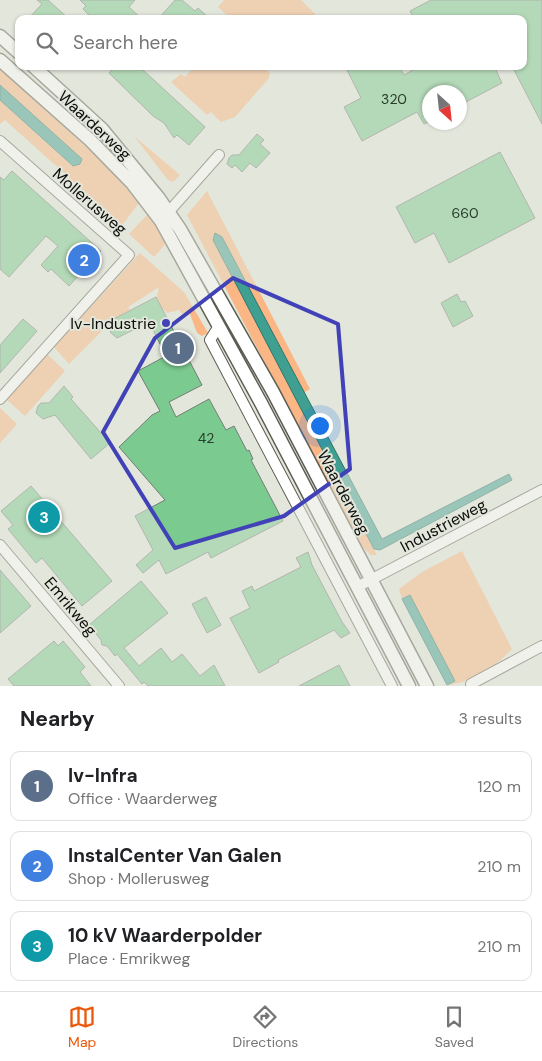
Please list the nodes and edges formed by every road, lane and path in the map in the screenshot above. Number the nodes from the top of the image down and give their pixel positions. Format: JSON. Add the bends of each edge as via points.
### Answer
{"nodes":[{"id":1,"x":0,"y":36,"type":"edge"},
{"id":2,"x":15,"y":49,"type":"edge"},
{"id":3,"x":0,"y":60,"type":"edge"},
{"id":4,"x":37,"y":70,"type":"edge"},
{"id":5,"x":0,"y":141,"type":"edge"},
{"id":6,"x":220,"y":155,"type":"dead end"},
{"id":7,"x":165,"y":216,"type":"junction"},
{"id":8,"x":219,"y":326,"type":"junction"},
{"id":9,"x":0,"y":399,"type":"edge"},
{"id":10,"x":542,"y":490,"type":"edge"},
{"id":11,"x":0,"y":545,"type":"edge"},
{"id":12,"x":371,"y":580,"type":"junction"},
{"id":13,"x":357,"y":587,"type":"junction"},
{"id":14,"x":542,"y":646,"type":"edge"},
{"id":15,"x":471,"y":684,"type":"dead end"},
{"id":16,"x":119,"y":686,"type":"edge"},
{"id":17,"x":392,"y":686,"type":"edge"},
{"id":18,"x":409,"y":686,"type":"edge"},
{"id":19,"x":426,"y":686,"type":"edge"}],
"edges":[{"from":1,"to":2,"type":"main road"},
{"from":3,"to":7,"type":"main road","name":"Waarderweg","via":[[90,140]]},
{"from":4,"to":7,"type":"main road","name":"Waarderweg","via":[[102,128]]},
{"from":5,"to":9,"type":"street","name":"Mollerusweg","via":[[129,255]]},
{"from":6,"to":7,"type":"street"},
{"from":7,"to":8,"type":"main road","name":"Waarderweg"},
{"from":7,"to":12,"type":"main road","name":"Waarderweg","via":[[273,392]]},
{"from":8,"to":13,"type":"main road","name":"Waarderweg"},
{"from":8,"to":17,"type":"street","via":[[210,340]]},
{"from":10,"to":12,"type":"street","name":"Industrieweg"},
{"from":11,"to":16,"type":"street","name":"Emrikweg"},
{"from":12,"to":13,"type":"street","name":"Industrieweg"},
{"from":12,"to":19,"type":"main road","name":"Waarderweg"},
{"from":13,"to":18,"type":"main road","name":"Waarderweg"},
{"from":14,"to":15,"type":"street"}]}
